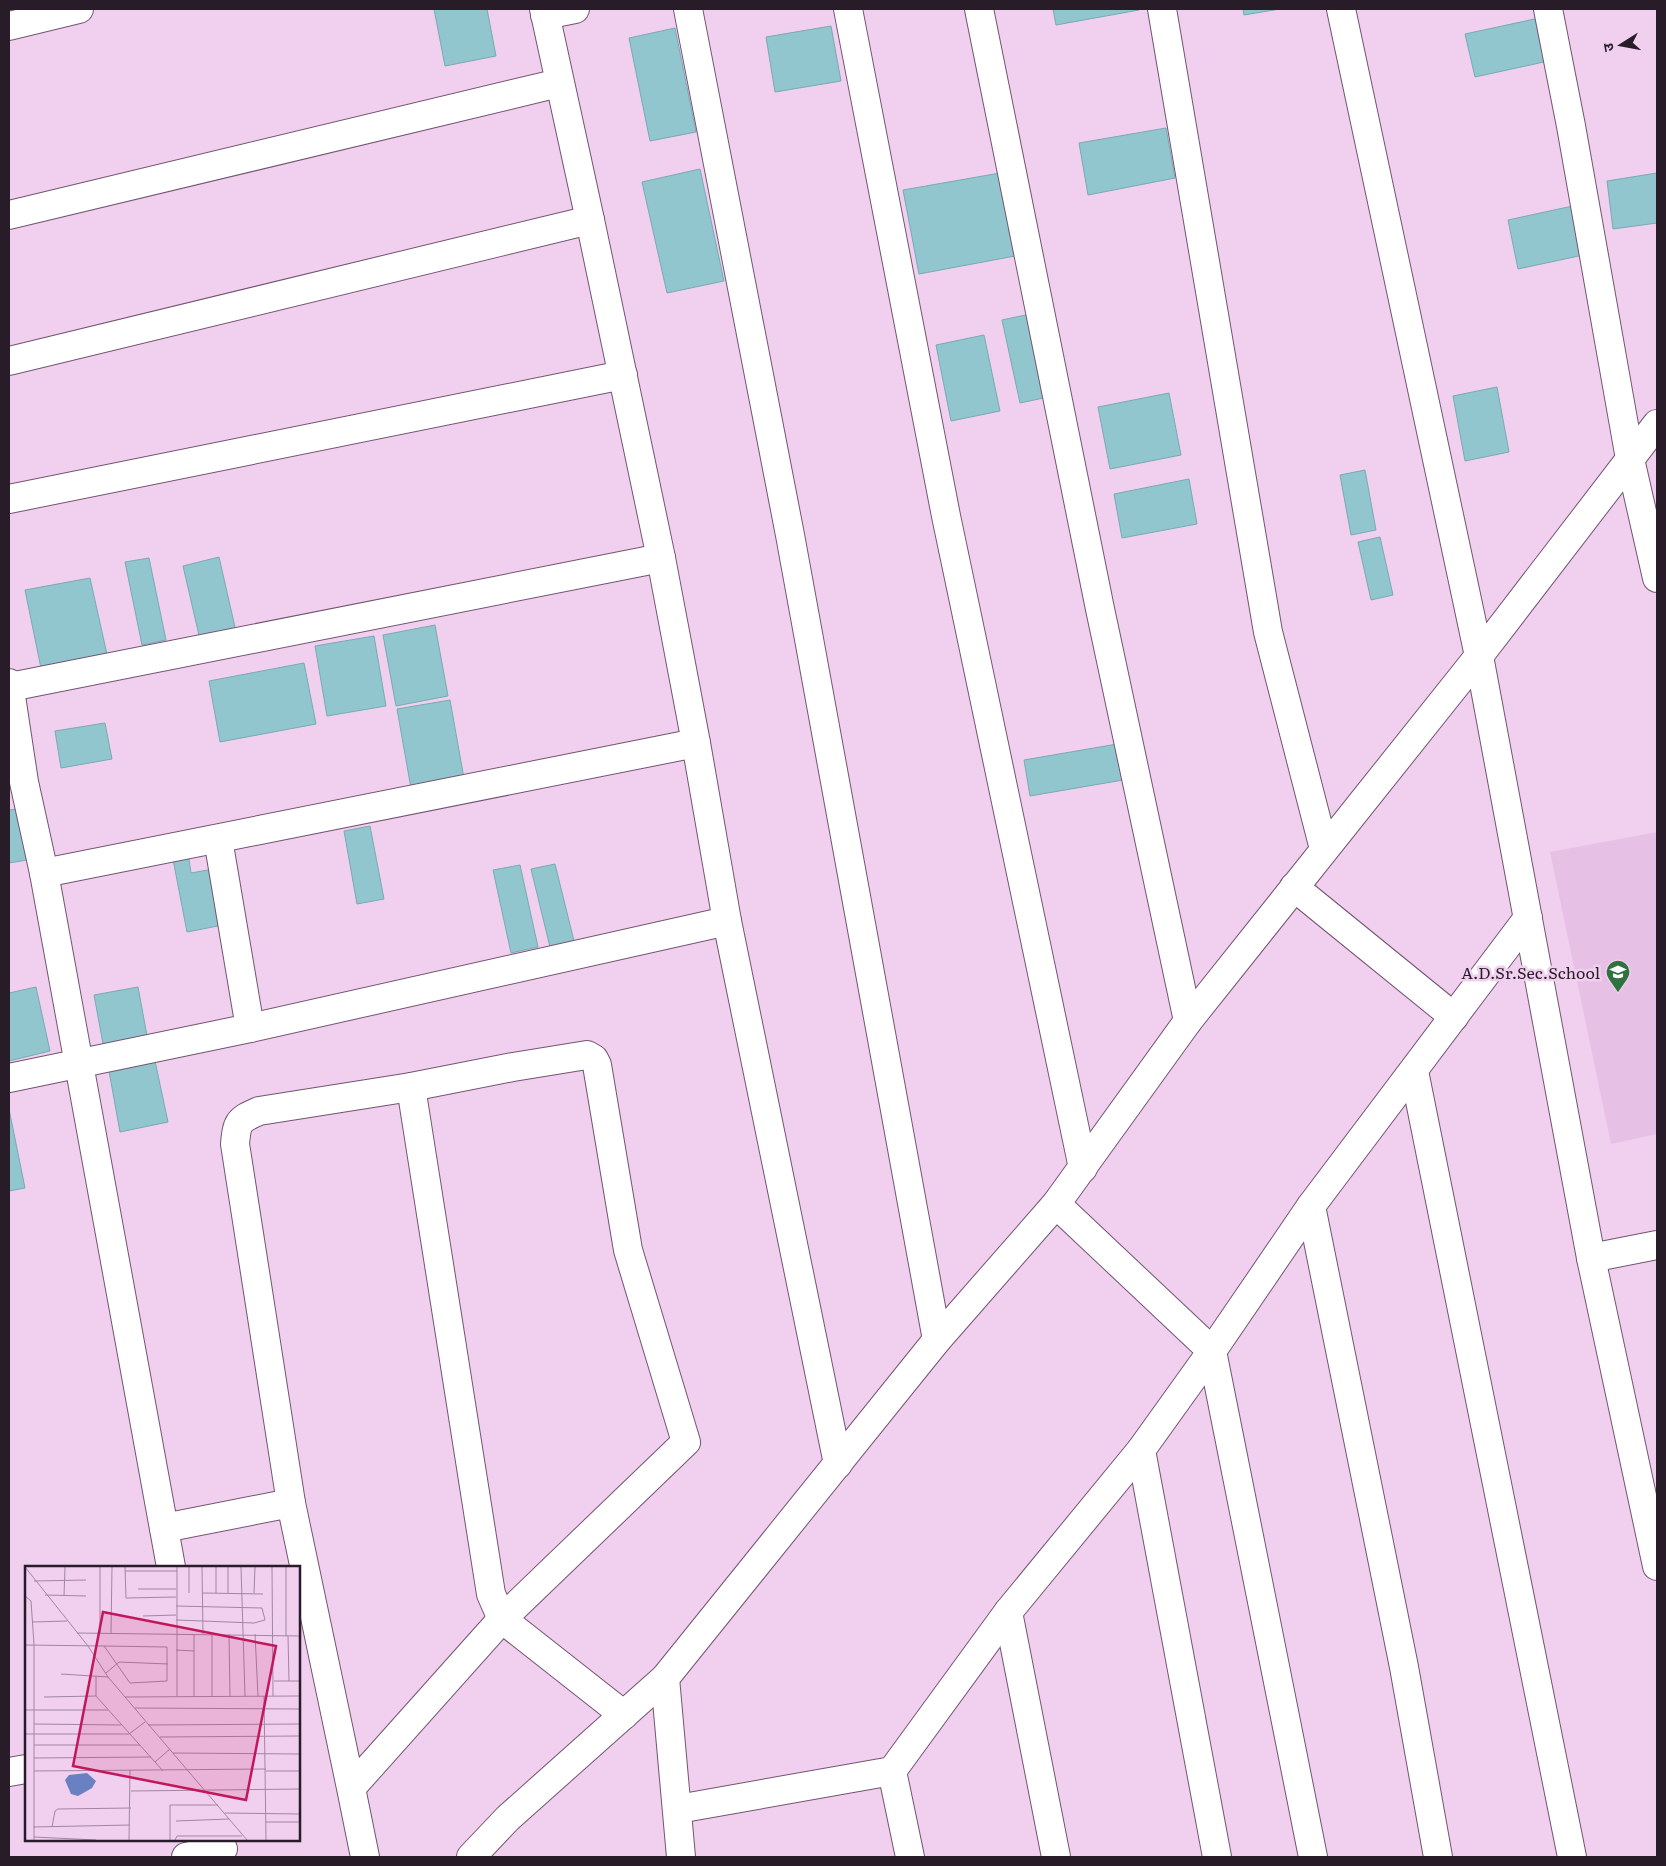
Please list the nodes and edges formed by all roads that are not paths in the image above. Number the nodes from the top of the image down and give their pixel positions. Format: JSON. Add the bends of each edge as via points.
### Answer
{"nodes":[{"id":1,"x":79,"y":9,"type":"edge"},
{"id":2,"x":575,"y":9,"type":"edge"},
{"id":3,"x":688,"y":9,"type":"edge"},
{"id":4,"x":848,"y":9,"type":"edge"},
{"id":5,"x":979,"y":9,"type":"edge"},
{"id":6,"x":1162,"y":9,"type":"edge"},
{"id":7,"x":1341,"y":9,"type":"edge"},
{"id":8,"x":1548,"y":9,"type":"edge"},
{"id":9,"x":545,"y":12,"type":"edge"},
{"id":10,"x":9,"y":26,"type":"edge"},
{"id":11,"x":559,"y":83,"type":"junction"},
{"id":12,"x":9,"y":215,"type":"edge"},
{"id":13,"x":590,"y":220,"type":"junction"},
{"id":14,"x":9,"y":361,"type":"edge"},
{"id":15,"x":622,"y":375,"type":"junction"},
{"id":16,"x":1657,"y":424,"type":"edge"},
{"id":17,"x":1630,"y":458,"type":"junction"},
{"id":18,"x":9,"y":499,"type":"edge"},
{"id":19,"x":661,"y":558,"type":"junction"},
{"id":20,"x":1657,"y":578,"type":"edge"},
{"id":21,"x":1479,"y":656,"type":"junction"},
{"id":22,"x":9,"y":685,"type":"edge"},
{"id":23,"x":696,"y":743,"type":"junction"},
{"id":24,"x":16,"y":784,"type":"edge"},
{"id":25,"x":218,"y":839,"type":"junction"},
{"id":26,"x":1324,"y":849,"type":"junction"},
{"id":27,"x":44,"y":873,"type":"junction"},
{"id":28,"x":1294,"y":887,"type":"junction"},
{"id":29,"x":1528,"y":918,"type":"junction"},
{"id":30,"x":726,"y":921,"type":"junction"},
{"id":31,"x":1454,"y":1017,"type":"junction"},
{"id":32,"x":1188,"y":1021,"type":"junction"},
{"id":33,"x":250,"y":1028,"type":"junction"},
{"id":34,"x":79,"y":1064,"type":"junction"},
{"id":35,"x":1414,"y":1071,"type":"junction"},
{"id":36,"x":9,"y":1078,"type":"edge"},
{"id":37,"x":410,"y":1087,"type":"junction"},
{"id":38,"x":1083,"y":1168,"type":"junction"},
{"id":39,"x":1056,"y":1204,"type":"junction"},
{"id":40,"x":1311,"y":1206,"type":"junction"},
{"id":41,"x":1657,"y":1245,"type":"edge"},
{"id":42,"x":1592,"y":1258,"type":"junction"},
{"id":43,"x":937,"y":1340,"type":"junction"},
{"id":44,"x":1212,"y":1351,"type":"junction"},
{"id":45,"x":1142,"y":1450,"type":"junction"},
{"id":46,"x":838,"y":1464,"type":"junction"},
{"id":47,"x":291,"y":1502,"type":"junction"},
{"id":48,"x":164,"y":1528,"type":"junction"},
{"id":49,"x":171,"y":1566,"type":"edge"},
{"id":50,"x":1657,"y":1566,"type":"edge"},
{"id":51,"x":1008,"y":1612,"type":"junction"},
{"id":52,"x":502,"y":1619,"type":"junction"},
{"id":53,"x":665,"y":1678,"type":"junction"},
{"id":54,"x":624,"y":1715,"type":"junction"},
{"id":55,"x":25,"y":1769,"type":"edge"},
{"id":56,"x":892,"y":1771,"type":"junction"},
{"id":57,"x":9,"y":1772,"type":"edge"},
{"id":58,"x":351,"y":1788,"type":"junction"},
{"id":59,"x":678,"y":1809,"type":"junction"},
{"id":60,"x":223,"y":1849,"type":"edge"},
{"id":61,"x":186,"y":1857,"type":"edge"},
{"id":62,"x":365,"y":1857,"type":"edge"},
{"id":63,"x":471,"y":1857,"type":"edge"},
{"id":64,"x":681,"y":1857,"type":"edge"},
{"id":65,"x":910,"y":1857,"type":"edge"},
{"id":66,"x":1056,"y":1857,"type":"edge"},
{"id":67,"x":1217,"y":1857,"type":"edge"},
{"id":68,"x":1313,"y":1857,"type":"edge"},
{"id":69,"x":1438,"y":1857,"type":"edge"},
{"id":70,"x":1572,"y":1857,"type":"edge"}],
"edges":[{"from":1,"to":10,"type":"street"},
{"from":2,"to":9,"type":"street"},
{"from":3,"to":43,"type":"street","via":[[790,535]]},
{"from":4,"to":38,"type":"street","via":[[946,516]]},
{"from":5,"to":32,"type":"street","via":[[1100,609]]},
{"from":6,"to":26,"type":"street","via":[[1268,632]]},
{"from":7,"to":21,"type":"street"},
{"from":8,"to":17,"type":"street"},
{"from":9,"to":11,"type":"street"},
{"from":11,"to":12,"type":"street"},
{"from":11,"to":13,"type":"street"},
{"from":13,"to":14,"type":"street"},
{"from":13,"to":15,"type":"street"},
{"from":15,"to":18,"type":"street"},
{"from":15,"to":19,"type":"street"},
{"from":16,"to":17,"type":"street"},
{"from":17,"to":20,"type":"street"},
{"from":17,"to":21,"type":"street"},
{"from":19,"to":22,"type":"street"},
{"from":19,"to":23,"type":"street"},
{"from":21,"to":26,"type":"street"},
{"from":21,"to":29,"type":"street"},
{"from":22,"to":24,"type":"street"},
{"from":23,"to":25,"type":"street"},
{"from":23,"to":30,"type":"street"},
{"from":24,"to":27,"type":"street"},
{"from":25,"to":27,"type":"street"},
{"from":25,"to":33,"type":"street"},
{"from":26,"to":28,"type":"street"},
{"from":27,"to":34,"type":"street"},
{"from":28,"to":31,"type":"street"},
{"from":28,"to":32,"type":"street"},
{"from":29,"to":31,"type":"street"},
{"from":29,"to":42,"type":"street"},
{"from":30,"to":33,"type":"street"},
{"from":30,"to":46,"type":"street"},
{"from":31,"to":35,"type":"street"},
{"from":32,"to":38,"type":"street"},
{"from":33,"to":34,"type":"street"},
{"from":34,"to":36,"type":"street"},
{"from":34,"to":48,"type":"street"},
{"from":35,"to":40,"type":"street"},
{"from":35,"to":70,"type":"street"},
{"from":37,"to":47,"type":"street","via":[[258,1111],[246,1116],[236,1126],[235,1144]]},
{"from":37,"to":52,"type":"street","via":[[491,1594]]},
{"from":37,"to":52,"type":"street","via":[[578,1056],[587,1055],[594,1059],[628,1250],[686,1442]]},
{"from":38,"to":39,"type":"street"},
{"from":39,"to":43,"type":"street"},
{"from":39,"to":44,"type":"street"},
{"from":40,"to":44,"type":"street"},
{"from":40,"to":69,"type":"street","via":[[1404,1666]]},
{"from":41,"to":42,"type":"street"},
{"from":42,"to":50,"type":"street"},
{"from":43,"to":46,"type":"street"},
{"from":44,"to":45,"type":"street"},
{"from":44,"to":68,"type":"street"},
{"from":45,"to":51,"type":"street"},
{"from":45,"to":67,"type":"street"},
{"from":46,"to":53,"type":"street"},
{"from":47,"to":48,"type":"street"},
{"from":47,"to":58,"type":"street"},
{"from":48,"to":49,"type":"street"},
{"from":51,"to":56,"type":"street"},
{"from":51,"to":66,"type":"street"},
{"from":52,"to":54,"type":"street"},
{"from":52,"to":58,"type":"street"},
{"from":53,"to":54,"type":"street"},
{"from":53,"to":59,"type":"street"},
{"from":54,"to":63,"type":"street","via":[[508,1818]]},
{"from":55,"to":57,"type":"street"},
{"from":56,"to":59,"type":"street"},
{"from":56,"to":65,"type":"street"},
{"from":58,"to":62,"type":"street"},
{"from":59,"to":64,"type":"street"},
{"from":60,"to":61,"type":"street"}]}
